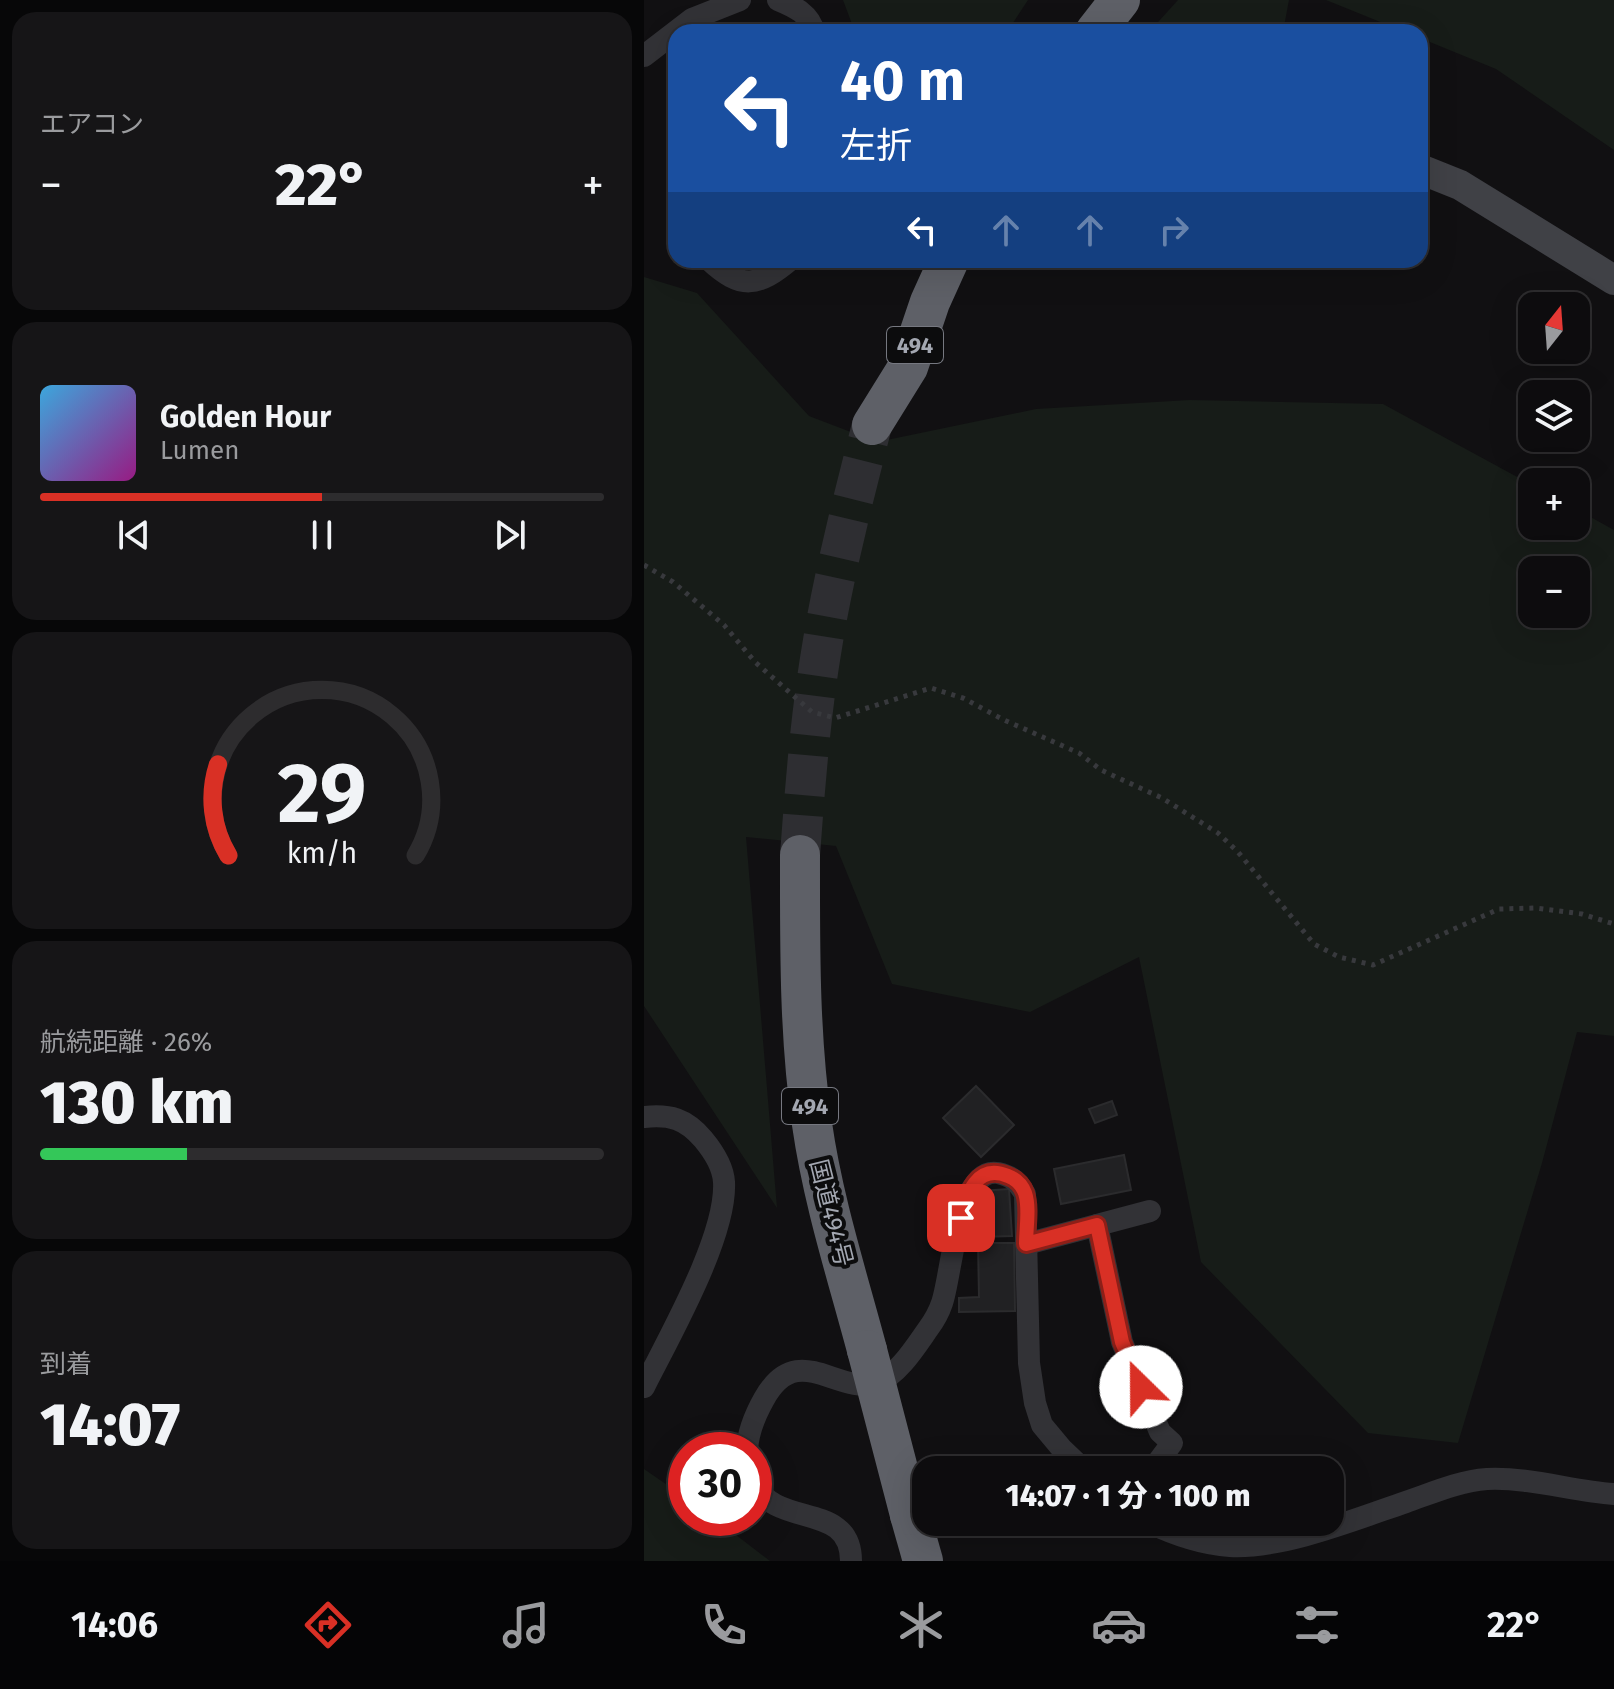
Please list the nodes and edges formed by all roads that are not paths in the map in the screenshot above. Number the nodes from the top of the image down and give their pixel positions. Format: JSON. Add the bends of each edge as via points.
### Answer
{"nodes":[{"id":1,"x":740,"y":0,"type":"edge"},
{"id":2,"x":778,"y":0,"type":"edge"},
{"id":3,"x":1120,"y":0,"type":"edge"},
{"id":4,"x":686,"y":24,"type":"edge"},
{"id":5,"x":812,"y":24,"type":"edge"},
{"id":6,"x":1101,"y":24,"type":"edge"},
{"id":7,"x":668,"y":38,"type":"edge"},
{"id":8,"x":644,"y":56,"type":"edge"},
{"id":9,"x":1428,"y":172,"type":"edge"},
{"id":10,"x":718,"y":268,"type":"edge"},
{"id":11,"x":780,"y":268,"type":"edge"},
{"id":12,"x":945,"y":268,"type":"edge"},
{"id":13,"x":1614,"y":280,"type":"edge"},
{"id":14,"x":872,"y":425,"type":"tunnel mouth"},
{"id":15,"x":800,"y":855,"type":"tunnel mouth"},
{"id":16,"x":644,"y":1117,"type":"edge"},
{"id":17,"x":1150,"y":1211,"type":"dead end"},
{"id":18,"x":1097,"y":1225,"type":"junction"},
{"id":19,"x":1026,"y":1244,"type":"junction"},
{"id":20,"x":644,"y":1387,"type":"edge"},
{"id":21,"x":750,"y":1432,"type":"edge"},
{"id":22,"x":1069,"y":1456,"type":"edge"},
{"id":23,"x":1162,"y":1456,"type":"edge"},
{"id":24,"x":1614,"y":1494,"type":"edge"},
{"id":25,"x":772,"y":1504,"type":"edge"},
{"id":26,"x":1344,"y":1523,"type":"edge"},
{"id":27,"x":1185,"y":1536,"type":"edge"},
{"id":28,"x":1297,"y":1536,"type":"edge"},
{"id":29,"x":851,"y":1561,"type":"edge"},
{"id":30,"x":923,"y":1561,"type":"edge"}],
"edges":[{"from":1,"to":4,"type":"street"},
{"from":2,"to":5,"type":"street"},
{"from":3,"to":6,"type":"highway"},
{"from":7,"to":8,"type":"street"},
{"from":9,"to":13,"type":"street","via":[[1460,185]]},
{"from":10,"to":11,"type":"street","via":[[747,283]]},
{"from":12,"to":14,"type":"highway","number":"494","via":[[908,367]]},
{"from":15,"to":30,"type":"highway","name":"国道494号","number":"494","bridge":true,"via":[[800,993],[812,1124],[825,1196]]},
{"from":16,"to":20,"type":"street","via":[[677,1117],[693,1127],[721,1165],[724,1182],[721,1208],[694,1285]]},
{"from":17,"to":18,"type":"street"},
{"from":18,"to":19,"type":"street"},
{"from":18,"to":23,"type":"street","via":[[1122,1342],[1160,1432],[1172,1443]]},
{"from":19,"to":21,"type":"street","via":[[1025,1194],[1018,1181],[990,1172],[982,1175],[965,1202],[943,1302],[902,1362],[879,1382],[864,1384],[805,1370],[788,1373],[777,1380]]},
{"from":19,"to":22,"type":"street","via":[[1035,1403],[1042,1425]]},
{"from":24,"to":26,"type":"street","via":[[1487,1479],[1453,1485]]},
{"from":25,"to":29,"type":"street","via":[[840,1527]]},
{"from":27,"to":28,"type":"street","via":[[1231,1546]]}]}
